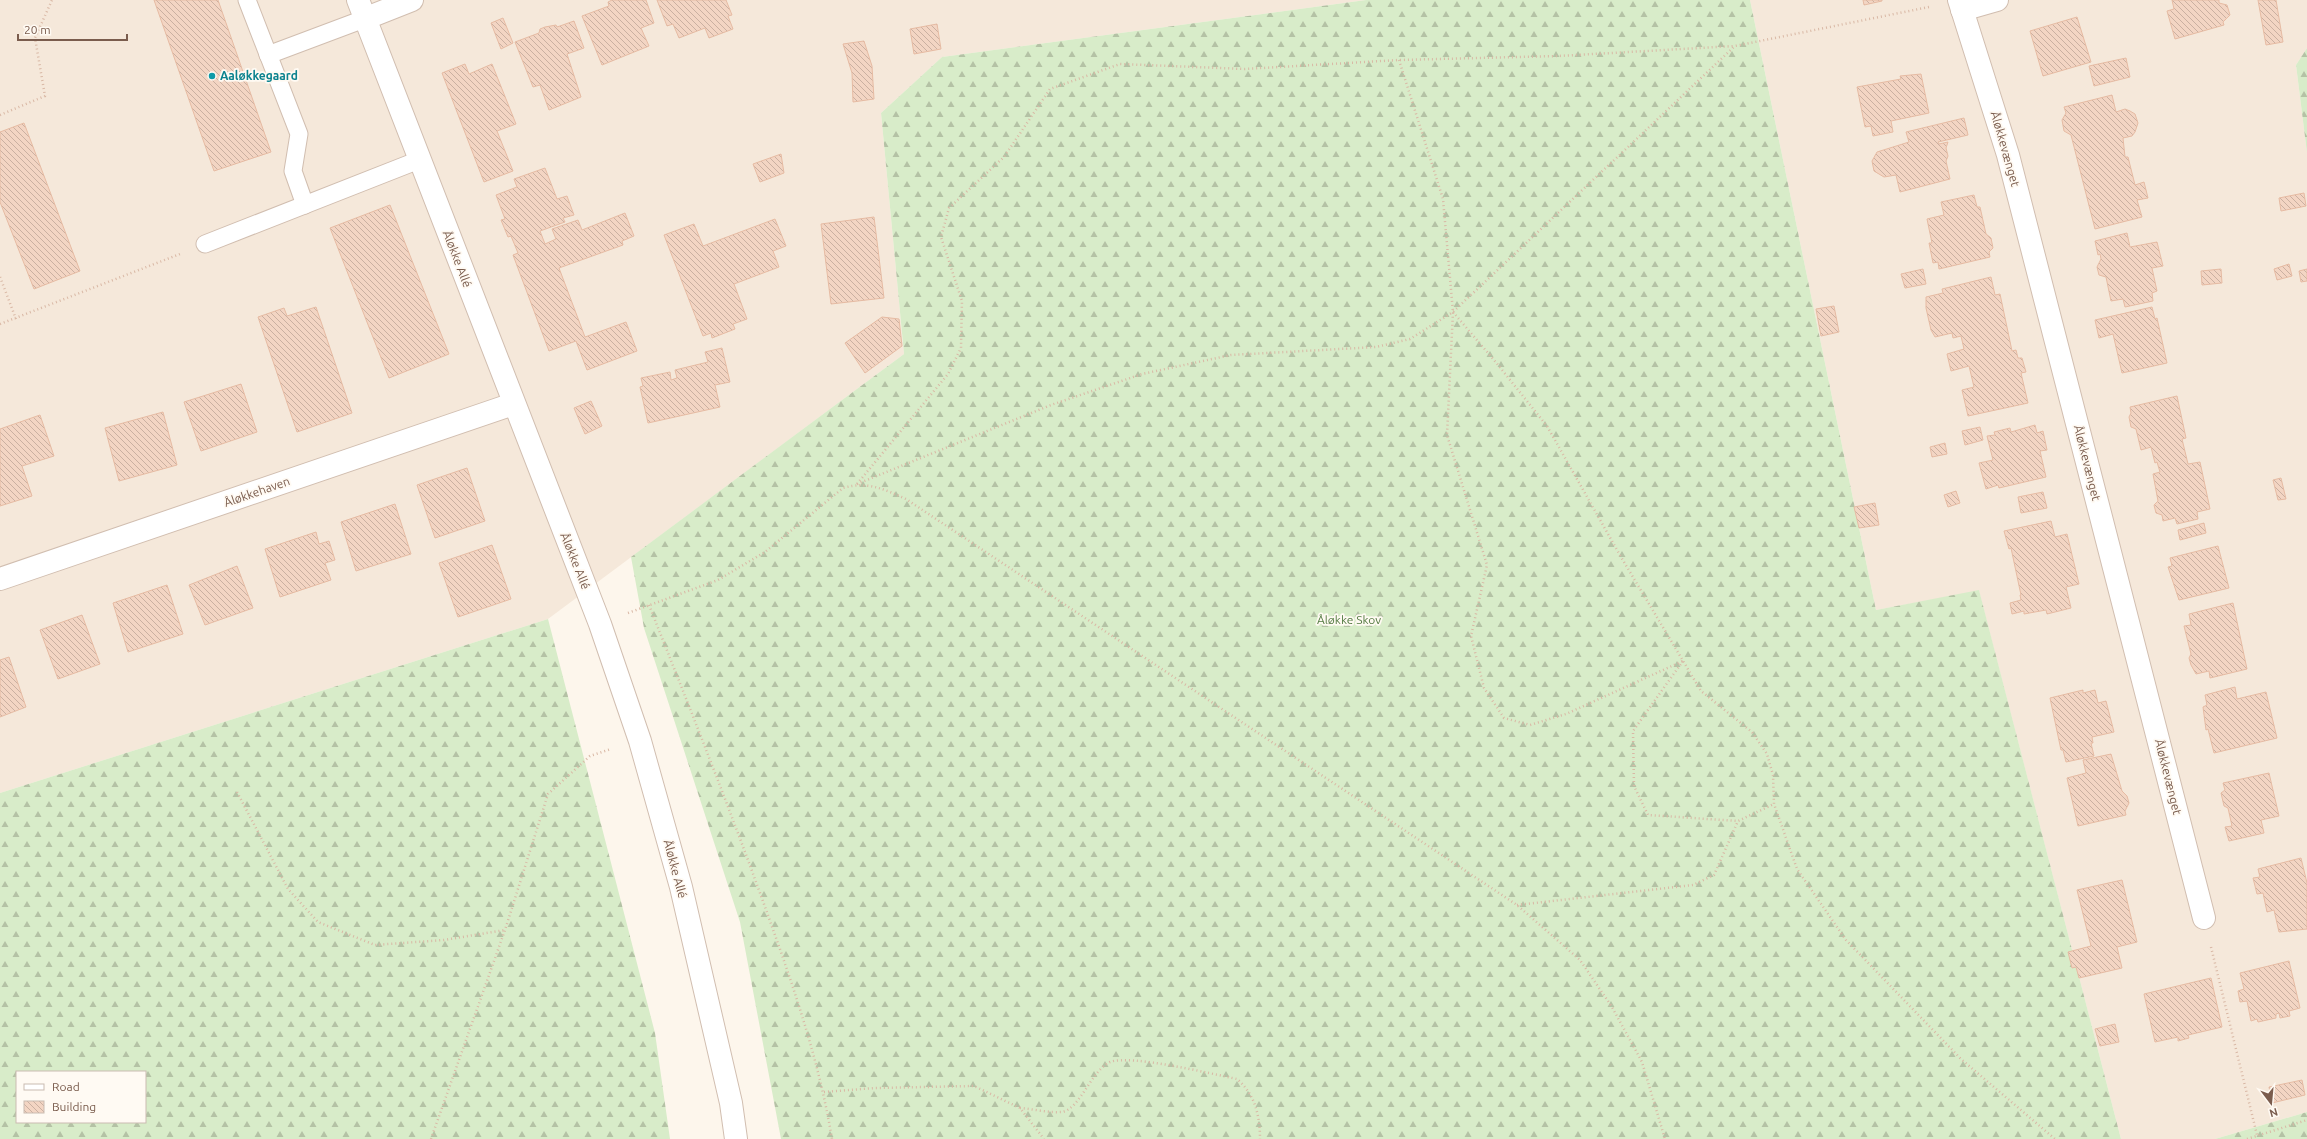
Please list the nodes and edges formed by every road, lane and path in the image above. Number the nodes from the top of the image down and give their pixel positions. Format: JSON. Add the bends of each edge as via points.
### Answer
{"nodes":[{"id":1,"x":52,"y":0,"type":"edge"},
{"id":2,"x":247,"y":0,"type":"edge"},
{"id":3,"x":412,"y":0,"type":"edge"},
{"id":4,"x":1997,"y":0,"type":"edge"},
{"id":5,"x":1961,"y":5,"type":"edge"},
{"id":6,"x":361,"y":9,"type":"edge"},
{"id":7,"x":1735,"y":46,"type":"junction"},
{"id":8,"x":268,"y":55,"type":"junction"},
{"id":9,"x":1399,"y":60,"type":"junction"},
{"id":10,"x":0,"y":115,"type":"edge"},
{"id":11,"x":419,"y":160,"type":"junction"},
{"id":12,"x":306,"y":205,"type":"junction"},
{"id":13,"x":205,"y":244,"type":"joint"},
{"id":14,"x":0,"y":277,"type":"edge"},
{"id":15,"x":1453,"y":312,"type":"junction"},
{"id":16,"x":16,"y":318,"type":"junction"},
{"id":17,"x":0,"y":324,"type":"edge"},
{"id":18,"x":513,"y":404,"type":"junction"},
{"id":19,"x":857,"y":484,"type":"junction"},
{"id":20,"x":0,"y":579,"type":"edge"},
{"id":21,"x":649,"y":605,"type":"junction"},
{"id":22,"x":600,"y":624,"type":"junction"},
{"id":23,"x":1683,"y":661,"type":"junction"},
{"id":24,"x":640,"y":741,"type":"junction"},
{"id":25,"x":237,"y":792,"type":"dead end"},
{"id":26,"x":1774,"y":804,"type":"junction"},
{"id":27,"x":1738,"y":821,"type":"junction"},
{"id":28,"x":1517,"y":905,"type":"junction"},
{"id":29,"x":2204,"y":918,"type":"joint"},
{"id":30,"x":505,"y":930,"type":"junction"},
{"id":31,"x":824,"y":1092,"type":"junction"},
{"id":32,"x":1020,"y":1108,"type":"junction"},
{"id":33,"x":2307,"y":1120,"type":"edge"},
{"id":34,"x":2051,"y":1135,"type":"junction"},
{"id":35,"x":2257,"y":1135,"type":"junction"},
{"id":36,"x":431,"y":1139,"type":"edge"},
{"id":37,"x":736,"y":1139,"type":"edge"},
{"id":38,"x":832,"y":1139,"type":"edge"},
{"id":39,"x":1044,"y":1139,"type":"edge"},
{"id":40,"x":1260,"y":1139,"type":"edge"},
{"id":41,"x":1665,"y":1139,"type":"edge"},
{"id":42,"x":2050,"y":1139,"type":"edge"},
{"id":43,"x":2055,"y":1139,"type":"edge"},
{"id":44,"x":2247,"y":1139,"type":"edge"}],
"edges":[{"from":1,"to":10,"type":"path","via":[[36,38],[45,96]]},
{"from":2,"to":8,"type":"lane"},
{"from":3,"to":6,"type":"street"},
{"from":4,"to":5,"type":"street"},
{"from":5,"to":7,"type":"path","via":[[1933,7]]},
{"from":5,"to":29,"type":"street","name":"Åløkkevænget","via":[[2008,155]]},
{"from":6,"to":8,"type":"lane"},
{"from":6,"to":11,"type":"street","name":"Åløkke Allé"},
{"from":7,"to":9,"type":"path","via":[[1558,56]]},
{"from":7,"to":15,"type":"path"},
{"from":8,"to":12,"type":"lane","via":[[299,134],[292,171]]},
{"from":9,"to":15,"type":"path","via":[[1443,199]]},
{"from":9,"to":19,"type":"path","via":[[1245,68],[1120,64],[1050,89],[1004,157],[949,208],[941,237],[962,301],[961,348],[948,374]]},
{"from":11,"to":12,"type":"lane"},
{"from":11,"to":18,"type":"street","name":"Åløkke Allé"},
{"from":12,"to":13,"type":"lane"},
{"from":13,"to":16,"type":"path"},
{"from":14,"to":16,"type":"path"},
{"from":15,"to":19,"type":"path","via":[[1410,339],[1376,347],[1231,355],[1142,374],[1051,405]]},
{"from":15,"to":23,"type":"path","via":[[1547,426]]},
{"from":15,"to":23,"type":"path","via":[[1448,435],[1488,565],[1471,636],[1484,688],[1504,718],[1530,725],[1566,714]]},
{"from":16,"to":17,"type":"path"},
{"from":18,"to":20,"type":"street","name":"Åløkkehaven"},
{"from":18,"to":22,"type":"street","name":"Åløkke Allé"},
{"from":19,"to":21,"type":"path","via":[[844,488],[832,496],[765,552],[718,580]]},
{"from":19,"to":28,"type":"path","via":[[881,487],[906,499]]},
{"from":21,"to":22,"type":"path"},
{"from":21,"to":31,"type":"path","via":[[726,800],[776,938],[806,1025]]},
{"from":22,"to":24,"type":"street","name":"Åløkke Allé"},
{"from":23,"to":26,"type":"path","via":[[1702,691],[1752,732],[1767,754],[1773,775]]},
{"from":23,"to":27,"type":"path","via":[[1633,731],[1634,786],[1648,815]]},
{"from":24,"to":30,"type":"path","via":[[590,756],[548,794]]},
{"from":24,"to":37,"type":"street","name":"Åløkke Allé","via":[[680,887],[731,1103]]},
{"from":25,"to":30,"type":"path","via":[[288,889],[318,922],[374,945],[444,940]]},
{"from":26,"to":27,"type":"path"},
{"from":26,"to":34,"type":"path","via":[[1797,869],[1846,940],[1961,1059]]},
{"from":27,"to":28,"type":"path","via":[[1714,875],[1694,885]]},
{"from":28,"to":41,"type":"path","via":[[1580,960],[1612,1007],[1642,1062]]},
{"from":29,"to":35,"type":"path"},
{"from":30,"to":36,"type":"path"},
{"from":31,"to":32,"type":"path","via":[[974,1086]]},
{"from":31,"to":38,"type":"path"},
{"from":32,"to":39,"type":"path"},
{"from":32,"to":40,"type":"path","via":[[1062,1112],[1073,1108],[1088,1083],[1110,1062],[1134,1060],[1236,1079],[1246,1087],[1260,1117]]},
{"from":33,"to":35,"type":"path"},
{"from":34,"to":42,"type":"path"},
{"from":34,"to":43,"type":"path"},
{"from":35,"to":44,"type":"path"}]}
